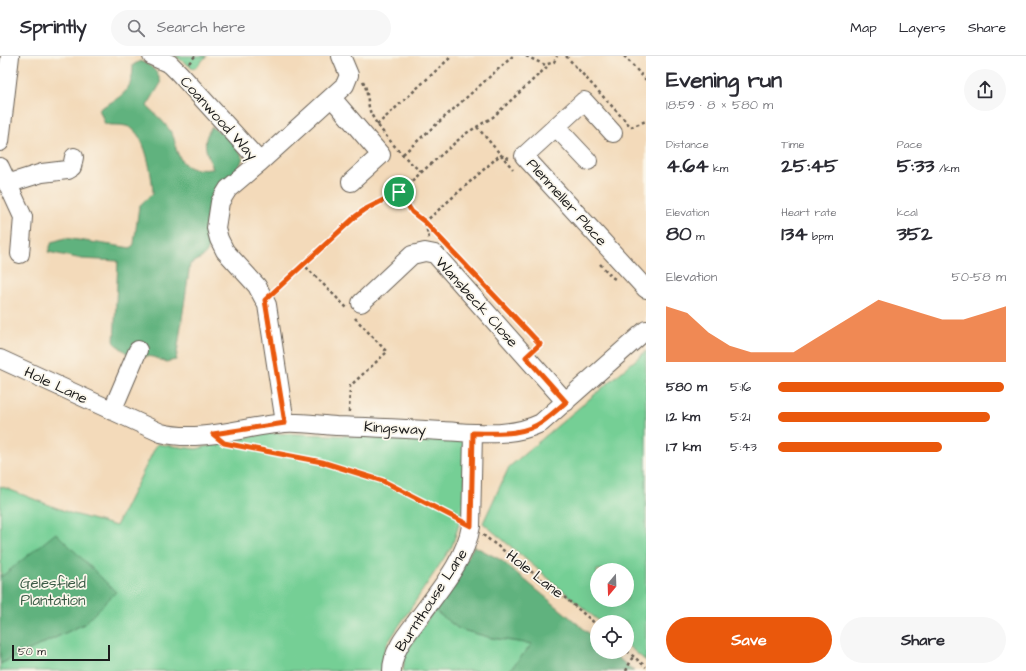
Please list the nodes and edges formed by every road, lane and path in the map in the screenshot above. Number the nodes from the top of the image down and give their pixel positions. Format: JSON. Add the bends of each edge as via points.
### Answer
{"nodes":[{"id":1,"x":10,"y":56,"type":"edge"},
{"id":2,"x":152,"y":56,"type":"edge"},
{"id":3,"x":341,"y":56,"type":"edge"},
{"id":4,"x":452,"y":56,"type":"edge"},
{"id":5,"x":513,"y":56,"type":"edge"},
{"id":6,"x":526,"y":56,"type":"edge"},
{"id":7,"x":557,"y":56,"type":"edge"},
{"id":8,"x":566,"y":56,"type":"edge"},
{"id":9,"x":624,"y":56,"type":"edge"},
{"id":10,"x":549,"y":65,"type":"junction"},
{"id":11,"x":362,"y":78,"type":"dead end"},
{"id":12,"x":646,"y":80,"type":"edge"},
{"id":13,"x":332,"y":98,"type":"junction"},
{"id":14,"x":646,"y":121,"type":"edge"},
{"id":15,"x":378,"y":124,"type":"junction"},
{"id":16,"x":556,"y":126,"type":"junction"},
{"id":17,"x":613,"y":133,"type":"dead end"},
{"id":18,"x":364,"y":136,"type":"junction"},
{"id":19,"x":0,"y":142,"type":"edge"},
{"id":20,"x":403,"y":154,"type":"junction"},
{"id":21,"x":500,"y":155,"type":"dead end"},
{"id":22,"x":74,"y":157,"type":"dead end"},
{"id":23,"x":588,"y":160,"type":"dead end"},
{"id":24,"x":260,"y":162,"type":"junction"},
{"id":25,"x":0,"y":167,"type":"edge"},
{"id":26,"x":422,"y":172,"type":"junction"},
{"id":27,"x":351,"y":182,"type":"dead end"},
{"id":28,"x":7,"y":184,"type":"junction"},
{"id":29,"x":399,"y":192,"type":"junction"},
{"id":30,"x":425,"y":222,"type":"junction"},
{"id":31,"x":447,"y":245,"type":"dead end"},
{"id":32,"x":20,"y":254,"type":"dead end"},
{"id":33,"x":303,"y":264,"type":"junction"},
{"id":34,"x":485,"y":286,"type":"dead end"},
{"id":35,"x":646,"y":289,"type":"edge"},
{"id":36,"x":265,"y":300,"type":"junction"},
{"id":37,"x":353,"y":306,"type":"junction"},
{"id":38,"x":646,"y":330,"type":"edge"},
{"id":39,"x":526,"y":357,"type":"junction"},
{"id":40,"x":131,"y":358,"type":"dead end"},
{"id":41,"x":0,"y":359,"type":"edge"},
{"id":42,"x":566,"y":402,"type":"junction"},
{"id":43,"x":112,"y":411,"type":"junction"},
{"id":44,"x":285,"y":423,"type":"junction"},
{"id":45,"x":348,"y":426,"type":"junction"},
{"id":46,"x":473,"y":433,"type":"junction"},
{"id":47,"x":237,"y":445,"type":"dead end"},
{"id":48,"x":471,"y":526,"type":"junction"},
{"id":49,"x":590,"y":619,"type":"edge"},
{"id":50,"x":634,"y":657,"type":"edge"},
{"id":51,"x":632,"y":659,"type":"edge"},
{"id":52,"x":646,"y":667,"type":"edge"},
{"id":53,"x":392,"y":671,"type":"edge"},
{"id":54,"x":626,"y":671,"type":"edge"}],
"edges":[{"from":1,"to":19,"type":"street"},
{"from":2,"to":24,"type":"street","name":"Coanwood Way","via":[[170,64]]},
{"from":3,"to":13,"type":"street","via":[[349,75],[345,85]]},
{"from":4,"to":15,"type":"path"},
{"from":5,"to":20,"type":"path"},
{"from":6,"to":10,"type":"path","via":[[540,64]]},
{"from":7,"to":10,"type":"path"},
{"from":8,"to":14,"type":"path","via":[[631,127]]},
{"from":9,"to":12,"type":"path"},
{"from":10,"to":26,"type":"path","via":[[493,117],[465,134]]},
{"from":11,"to":15,"type":"path","via":[[370,112]]},
{"from":13,"to":18,"type":"street"},
{"from":13,"to":24,"type":"street"},
{"from":15,"to":18,"type":"path"},
{"from":15,"to":20,"type":"path"},
{"from":16,"to":17,"type":"street","name":"Plenmeller Place","via":[[584,101]]},
{"from":16,"to":23,"type":"street"},
{"from":16,"to":35,"type":"street","name":"Plenmeller Place","via":[[524,156]]},
{"from":18,"to":27,"type":"street","via":[[381,155]]},
{"from":20,"to":26,"type":"path"},
{"from":21,"to":30,"type":"path"},
{"from":22,"to":28,"type":"street","via":[[72,167],[67,170]]},
{"from":24,"to":36,"type":"street","name":"Coanwood Way","via":[[228,189],[220,202],[216,228],[225,251],[257,286]]},
{"from":25,"to":28,"type":"street"},
{"from":26,"to":29,"type":"path"},
{"from":28,"to":32,"type":"street","via":[[23,217]]},
{"from":29,"to":30,"type":"path","via":[[412,212]]},
{"from":29,"to":33,"type":"path","via":[[366,209]]},
{"from":30,"to":31,"type":"path"},
{"from":33,"to":36,"type":"path"},
{"from":33,"to":37,"type":"path"},
{"from":34,"to":39,"type":"path","via":[[540,344]]},
{"from":36,"to":44,"type":"street","name":"Coanwood Way"},
{"from":37,"to":39,"type":"street","name":"Wansbeck Close","via":[[412,255],[425,252],[435,254]]},
{"from":37,"to":45,"type":"path","via":[[387,352],[350,386]]},
{"from":38,"to":42,"type":"street","name":"Kingsway"},
{"from":39,"to":42,"type":"street","name":"Wansbeck Close"},
{"from":40,"to":43,"type":"street"},
{"from":41,"to":43,"type":"street","name":"Hole Lane"},
{"from":42,"to":46,"type":"street","name":"Kingsway","via":[[541,423],[529,428],[512,433]]},
{"from":43,"to":44,"type":"street","name":"Kingsway","via":[[161,433],[184,437]]},
{"from":44,"to":45,"type":"street","name":"Kingsway"},
{"from":45,"to":46,"type":"street","name":"Kingsway"},
{"from":46,"to":48,"type":"street","name":"Burnthouse Lane"},
{"from":47,"to":48,"type":"path","name":"Hole Lane","via":[[322,462],[383,481]]},
{"from":48,"to":49,"type":"path","name":"Hole Lane"},
{"from":48,"to":53,"type":"street","name":"Burnthouse Lane","via":[[458,562],[404,638],[395,654]]},
{"from":50,"to":52,"type":"path"},
{"from":51,"to":54,"type":"path"}]}
